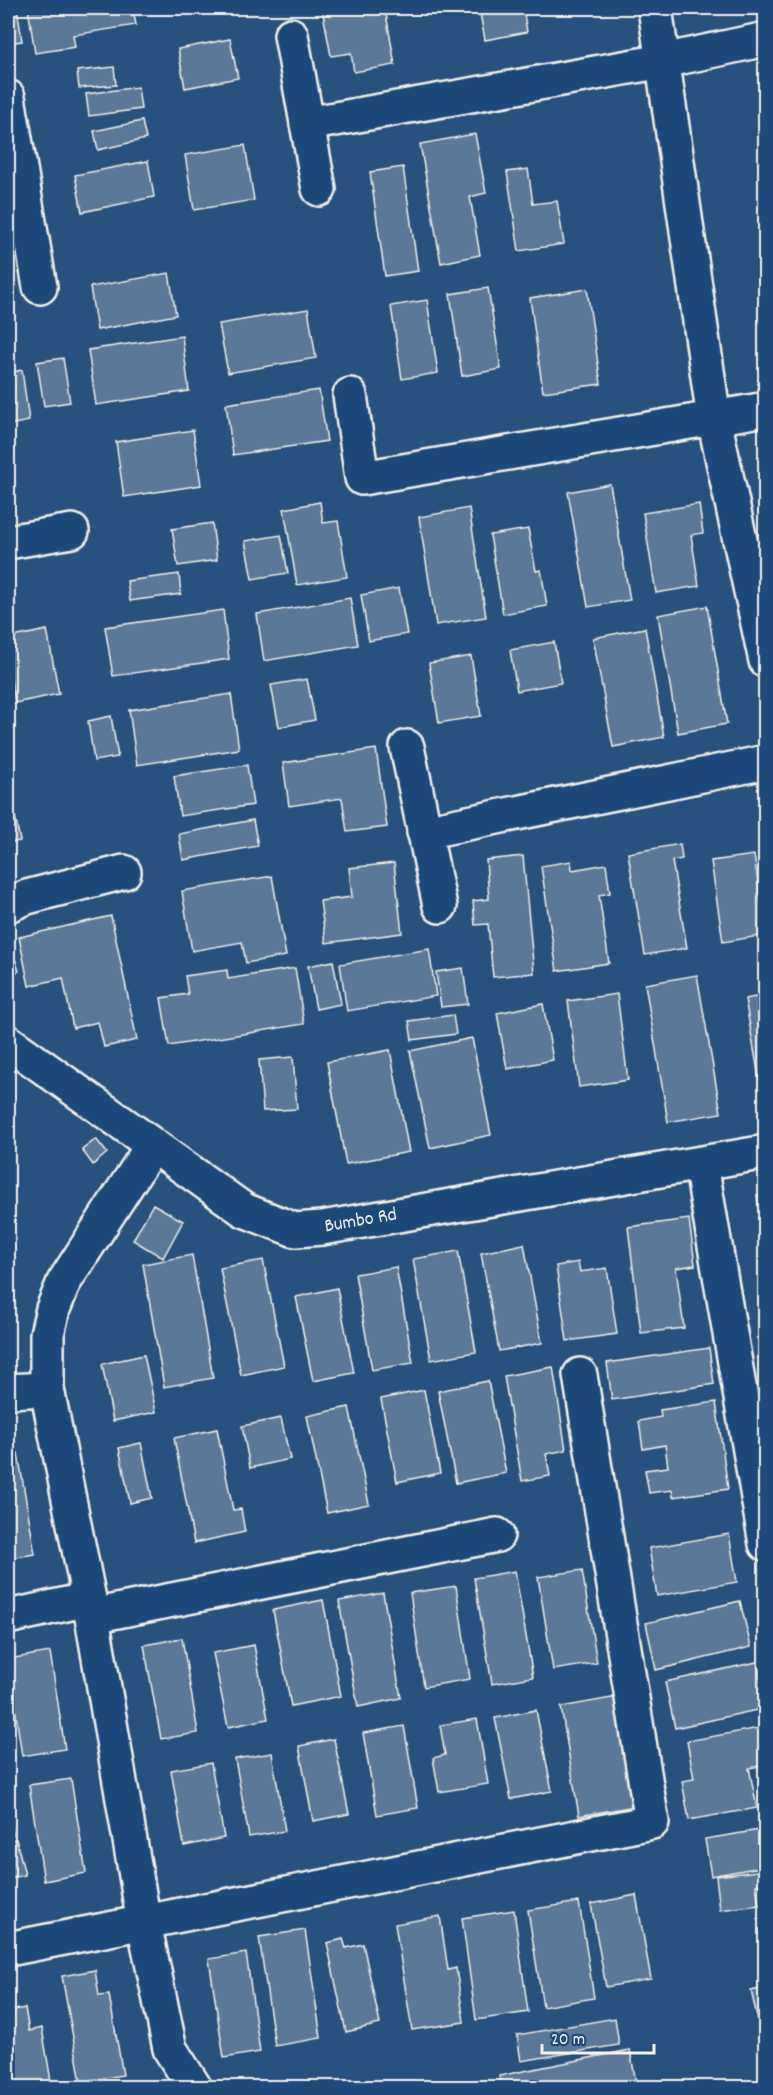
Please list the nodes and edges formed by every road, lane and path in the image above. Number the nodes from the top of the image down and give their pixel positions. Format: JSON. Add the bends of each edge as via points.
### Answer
{"nodes":[{"id":1,"x":655,"y":8,"type":"edge"},
{"id":2,"x":291,"y":36,"type":"dead end"},
{"id":3,"x":765,"y":39,"type":"edge"},
{"id":4,"x":663,"y":61,"type":"junction"},
{"id":5,"x":8,"y":97,"type":"edge"},
{"id":6,"x":307,"y":124,"type":"junction"},
{"id":7,"x":14,"y":172,"type":"edge"},
{"id":8,"x":319,"y":189,"type":"dead end"},
{"id":9,"x":40,"y":287,"type":"dead end"},
{"id":10,"x":350,"y":395,"type":"dead end"},
{"id":11,"x":765,"y":409,"type":"edge"},
{"id":12,"x":714,"y":419,"type":"junction"},
{"id":13,"x":72,"y":531,"type":"dead end"},
{"id":14,"x":8,"y":542,"type":"edge"},
{"id":15,"x":765,"y":661,"type":"edge"},
{"id":16,"x":407,"y":747,"type":"dead end"},
{"id":17,"x":765,"y":762,"type":"edge"},
{"id":18,"x":424,"y":832,"type":"junction"},
{"id":19,"x":124,"y":872,"type":"dead end"},
{"id":20,"x":8,"y":905,"type":"edge"},
{"id":21,"x":440,"y":906,"type":"dead end"},
{"id":22,"x":8,"y":1042,"type":"edge"},
{"id":23,"x":152,"y":1146,"type":"junction"},
{"id":24,"x":765,"y":1152,"type":"edge"},
{"id":25,"x":701,"y":1164,"type":"junction"},
{"id":26,"x":580,"y":1375,"type":"dead end"},
{"id":27,"x":46,"y":1389,"type":"junction"},
{"id":28,"x":8,"y":1391,"type":"edge"},
{"id":29,"x":497,"y":1535,"type":"dead end"},
{"id":30,"x":765,"y":1544,"type":"edge"},
{"id":31,"x":90,"y":1608,"type":"junction"},
{"id":32,"x":8,"y":1617,"type":"edge"},
{"id":33,"x":144,"y":1923,"type":"junction"},
{"id":34,"x":8,"y":1949,"type":"edge"},
{"id":35,"x":195,"y":2088,"type":"edge"}],
"edges":[{"from":1,"to":4,"type":"street"},
{"from":2,"to":6,"type":"street"},
{"from":3,"to":4,"type":"street"},
{"from":4,"to":6,"type":"street"},
{"from":4,"to":12,"type":"street"},
{"from":5,"to":7,"type":"street"},
{"from":6,"to":8,"type":"street"},
{"from":7,"to":9,"type":"street"},
{"from":10,"to":12,"type":"street","via":[[362,478]]},
{"from":11,"to":12,"type":"street"},
{"from":12,"to":15,"type":"street"},
{"from":13,"to":14,"type":"street"},
{"from":16,"to":18,"type":"street"},
{"from":17,"to":18,"type":"street"},
{"from":18,"to":21,"type":"street"},
{"from":19,"to":20,"type":"street"},
{"from":22,"to":23,"type":"street","name":"Bumbo Rd"},
{"from":23,"to":25,"type":"street","name":"Bumbo Rd","via":[[244,1210],[295,1230]]},
{"from":23,"to":27,"type":"street","via":[[64,1282],[47,1334]]},
{"from":24,"to":25,"type":"street","name":"Bumbo Rd"},
{"from":25,"to":30,"type":"street"},
{"from":26,"to":33,"type":"street","via":[[652,1822]]},
{"from":27,"to":28,"type":"street"},
{"from":27,"to":31,"type":"street"},
{"from":29,"to":31,"type":"street"},
{"from":31,"to":32,"type":"street"},
{"from":31,"to":33,"type":"street"},
{"from":33,"to":34,"type":"street"},
{"from":33,"to":35,"type":"street","via":[[170,2049]]}]}
